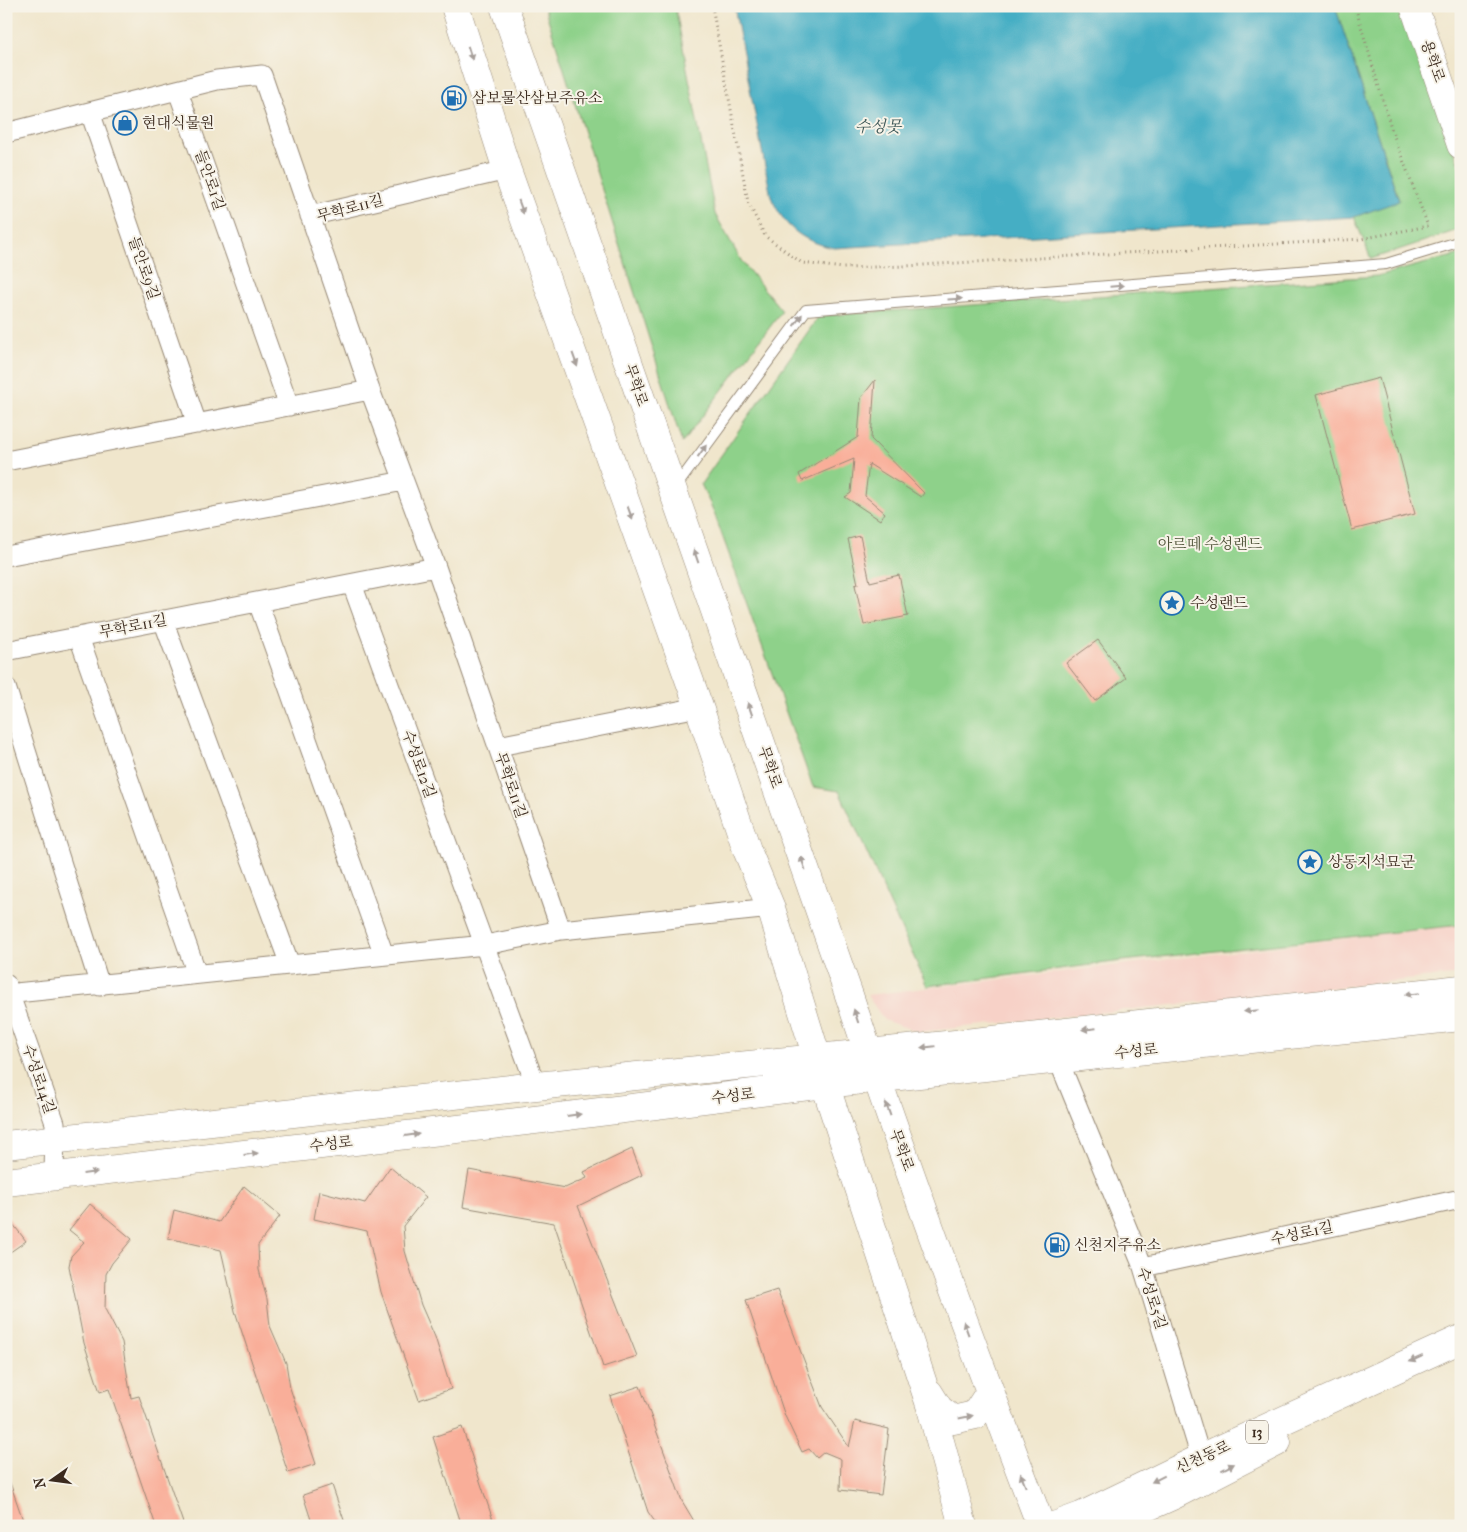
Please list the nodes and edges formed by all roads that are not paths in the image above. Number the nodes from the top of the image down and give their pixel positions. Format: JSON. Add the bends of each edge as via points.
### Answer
{"nodes":[{"id":1,"x":455,"y":6,"type":"edge"},
{"id":2,"x":504,"y":6,"type":"edge"},
{"id":3,"x":1414,"y":6,"type":"edge"},
{"id":4,"x":178,"y":91,"type":"junction"},
{"id":5,"x":90,"y":112,"type":"junction"},
{"id":6,"x":6,"y":133,"type":"edge"},
{"id":7,"x":1461,"y":145,"type":"edge"},
{"id":8,"x":508,"y":170,"type":"junction"},
{"id":9,"x":310,"y":216,"type":"junction"},
{"id":10,"x":1461,"y":241,"type":"edge"},
{"id":11,"x":370,"y":390,"type":"junction"},
{"id":12,"x":289,"y":406,"type":"junction"},
{"id":13,"x":197,"y":424,"type":"junction"},
{"id":14,"x":6,"y":461,"type":"edge"},
{"id":15,"x":404,"y":481,"type":"junction"},
{"id":16,"x":673,"y":490,"type":"junction"},
{"id":17,"x":6,"y":556,"type":"edge"},
{"id":18,"x":436,"y":567,"type":"junction"},
{"id":19,"x":352,"y":584,"type":"junction"},
{"id":20,"x":258,"y":602,"type":"junction"},
{"id":21,"x":163,"y":620,"type":"junction"},
{"id":22,"x":79,"y":636,"type":"junction"},
{"id":23,"x":6,"y":651,"type":"edge"},
{"id":24,"x":6,"y":688,"type":"edge"},
{"id":25,"x":699,"y":708,"type":"junction"},
{"id":26,"x":498,"y":746,"type":"junction"},
{"id":27,"x":771,"y":908,"type":"junction"},
{"id":28,"x":561,"y":930,"type":"junction"},
{"id":29,"x":485,"y":945,"type":"junction"},
{"id":30,"x":384,"y":955,"type":"junction"},
{"id":31,"x":290,"y":965,"type":"junction"},
{"id":32,"x":197,"y":974,"type":"junction"},
{"id":33,"x":100,"y":986,"type":"junction"},
{"id":34,"x":1461,"y":989,"type":"edge"},
{"id":35,"x":7,"y":990,"type":"edge"},
{"id":36,"x":1461,"y":1017,"type":"edge"},
{"id":37,"x":868,"y":1053,"type":"junction"},
{"id":38,"x":817,"y":1058,"type":"junction"},
{"id":39,"x":1058,"y":1059,"type":"junction"},
{"id":40,"x":877,"y":1079,"type":"junction"},
{"id":41,"x":825,"y":1084,"type":"junction"},
{"id":42,"x":536,"y":1086,"type":"junction"},
{"id":43,"x":54,"y":1140,"type":"junction"},
{"id":44,"x":6,"y":1145,"type":"edge"},
{"id":45,"x":54,"y":1177,"type":"junction"},
{"id":46,"x":6,"y":1182,"type":"edge"},
{"id":47,"x":1461,"y":1199,"type":"edge"},
{"id":48,"x":1143,"y":1267,"type":"junction"},
{"id":49,"x":1461,"y":1338,"type":"edge"},
{"id":50,"x":1461,"y":1358,"type":"edge"},
{"id":51,"x":921,"y":1378,"type":"junction"},
{"id":52,"x":990,"y":1392,"type":"junction"},
{"id":53,"x":1201,"y":1458,"type":"junction"},
{"id":54,"x":963,"y":1526,"type":"edge"},
{"id":55,"x":1041,"y":1526,"type":"edge"},
{"id":56,"x":1054,"y":1526,"type":"edge"},
{"id":57,"x":1106,"y":1526,"type":"edge"}],
"edges":[{"from":1,"to":8,"type":"main road","one_way":true},
{"from":2,"to":16,"type":"main road","name":"무학로"},
{"from":3,"to":7,"type":"main road","name":"용학로"},
{"from":4,"to":5,"type":"street"},
{"from":4,"to":9,"type":"street","via":[[217,80],[262,75]]},
{"from":4,"to":12,"type":"street","name":"들안로1길"},
{"from":5,"to":6,"type":"street"},
{"from":5,"to":13,"type":"street","name":"들안로9길"},
{"from":8,"to":9,"type":"street","name":"무학로11길"},
{"from":8,"to":25,"type":"main road","one_way":true},
{"from":9,"to":11,"type":"street","name":"무학로11길"},
{"from":16,"to":10,"type":"lane","one_way":true,"via":[[806,310],[1386,264]]},
{"from":11,"to":12,"type":"street"},
{"from":11,"to":15,"type":"street","name":"무학로11길"},
{"from":12,"to":13,"type":"street"},
{"from":13,"to":14,"type":"street"},
{"from":15,"to":17,"type":"street"},
{"from":15,"to":18,"type":"street","name":"무학로11길"},
{"from":37,"to":16,"type":"main road","name":"무학로","one_way":true},
{"from":18,"to":19,"type":"street","name":"무학로11길"},
{"from":18,"to":26,"type":"street","name":"무학로11길"},
{"from":19,"to":20,"type":"street","name":"무학로11길"},
{"from":19,"to":29,"type":"street","name":"수성로12길"},
{"from":20,"to":21,"type":"street","name":"무학로11길"},
{"from":20,"to":30,"type":"street"},
{"from":21,"to":22,"type":"street","name":"무학로11길"},
{"from":21,"to":31,"type":"street"},
{"from":22,"to":23,"type":"street","name":"무학로11길"},
{"from":22,"to":32,"type":"street"},
{"from":24,"to":33,"type":"street"},
{"from":25,"to":26,"type":"street"},
{"from":25,"to":27,"type":"main road","via":[[747,850]]},
{"from":26,"to":28,"type":"street","name":"무학로11길"},
{"from":27,"to":28,"type":"street"},
{"from":27,"to":38,"type":"main road"},
{"from":28,"to":29,"type":"street"},
{"from":29,"to":30,"type":"street"},
{"from":29,"to":42,"type":"street","name":"수성로12길"},
{"from":30,"to":31,"type":"street"},
{"from":31,"to":32,"type":"street"},
{"from":32,"to":33,"type":"street"},
{"from":33,"to":35,"type":"street"},
{"from":34,"to":37,"type":"main road","name":"수성로","one_way":true},
{"from":35,"to":43,"type":"street","name":"수성로14길","via":[[55,1123]]},
{"from":36,"to":39,"type":"main road","name":"수성로"},
{"from":37,"to":38,"type":"main road","name":"수성로"},
{"from":37,"to":40,"type":"main road","name":"무학로"},
{"from":38,"to":41,"type":"main road"},
{"from":38,"to":42,"type":"main road","name":"수성로"},
{"from":39,"to":40,"type":"main road","name":"수성로"},
{"from":39,"to":48,"type":"street","name":"수성로5길"},
{"from":40,"to":41,"type":"main road","name":"수성로"},
{"from":52,"to":40,"type":"main road","name":"무학로","one_way":true},
{"from":45,"to":41,"type":"main road","name":"수성로","one_way":true},
{"from":41,"to":51,"type":"main road"},
{"from":42,"to":43,"type":"main road","name":"수성로"},
{"from":43,"to":44,"type":"main road","name":"수성로"},
{"from":43,"to":45,"type":"street","name":"수성로14길"},
{"from":45,"to":46,"type":"main road","name":"수성로"},
{"from":47,"to":48,"type":"street","name":"수성로1길"},
{"from":48,"to":53,"type":"street","name":"수성로5길"},
{"from":49,"to":53,"type":"main road","name":"신천동로","number":"13","one_way":true},
{"from":57,"to":50,"type":"main road","name":"신천동로","number":"13","one_way":true},
{"from":51,"to":52,"type":"main road","one_way":true,"via":[[939,1409],[953,1420],[975,1415]]},
{"from":51,"to":54,"type":"main road"},
{"from":55,"to":52,"type":"main road","name":"무학로","one_way":true},
{"from":53,"to":56,"type":"main road","name":"신천동로","number":"13","one_way":true}]}
